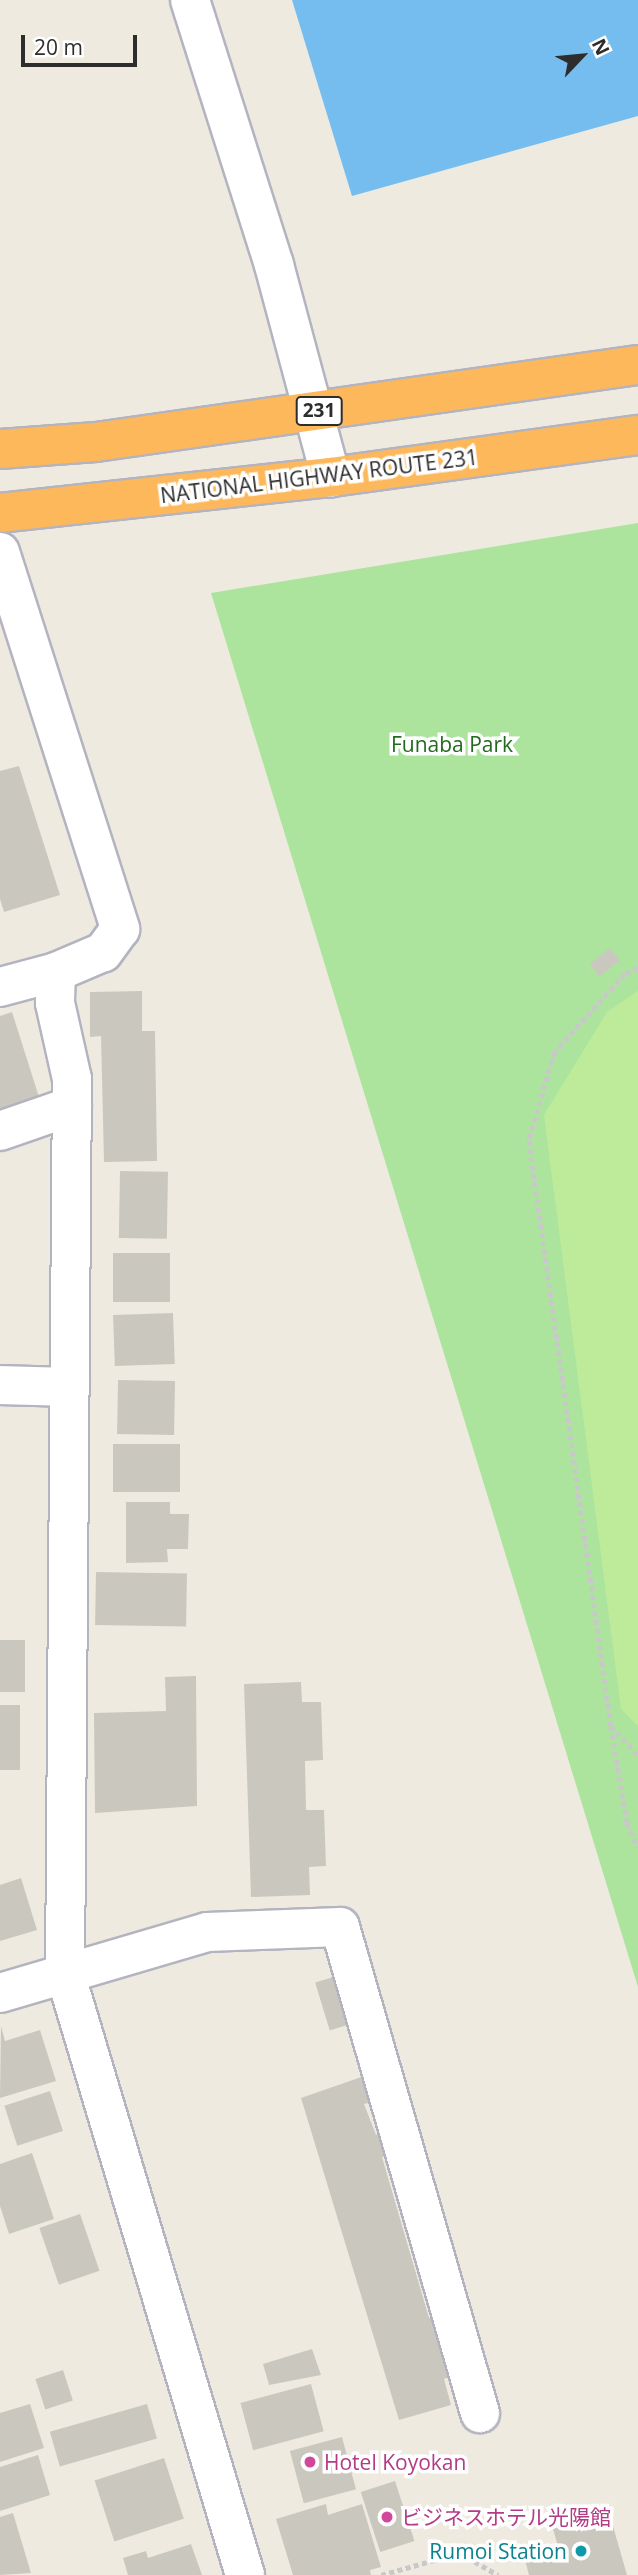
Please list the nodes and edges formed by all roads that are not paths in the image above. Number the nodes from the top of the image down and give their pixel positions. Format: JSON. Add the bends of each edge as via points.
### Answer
{"nodes":[{"id":1,"x":190,"y":0,"type":"edge"},
{"id":2,"x":638,"y":365,"type":"edge"},
{"id":3,"x":313,"y":412,"type":"junction"},
{"id":4,"x":638,"y":435,"type":"edge"},
{"id":5,"x":0,"y":449,"type":"edge"},
{"id":6,"x":331,"y":477,"type":"junction"},
{"id":7,"x":0,"y":513,"type":"edge"},
{"id":8,"x":0,"y":552,"type":"edge"},
{"id":9,"x":56,"y":972,"type":"junction"},
{"id":10,"x":0,"y":988,"type":"edge"},
{"id":11,"x":72,"y":1092,"type":"junction"},
{"id":12,"x":0,"y":1131,"type":"edge"},
{"id":13,"x":0,"y":1385,"type":"edge"},
{"id":14,"x":70,"y":1387,"type":"junction"},
{"id":15,"x":65,"y":1973,"type":"junction"},
{"id":16,"x":0,"y":1993,"type":"edge"},
{"id":17,"x":480,"y":2413,"type":"dead end"},
{"id":18,"x":245,"y":2575,"type":"edge"}],
"edges":[{"from":1,"to":3,"type":"street","via":[[274,265]]},
{"from":2,"to":3,"type":"highway","number":"231"},
{"from":3,"to":5,"type":"highway","number":"231","via":[[96,442]]},
{"from":3,"to":6,"type":"street"},
{"from":4,"to":6,"type":"highway","name":"NATIONAL HIGHWAY ROUTE 231"},
{"from":6,"to":7,"type":"highway","name":"NATIONAL HIGHWAY ROUTE 231"},
{"from":8,"to":9,"type":"street","via":[[120,929],[103,952]]},
{"from":9,"to":10,"type":"street"},
{"from":9,"to":11,"type":"street","via":[[55,1003]]},
{"from":11,"to":12,"type":"street"},
{"from":11,"to":14,"type":"street"},
{"from":13,"to":14,"type":"street"},
{"from":14,"to":15,"type":"street"},
{"from":15,"to":16,"type":"street"},
{"from":15,"to":17,"type":"street","via":[[207,1932],[340,1927]]},
{"from":15,"to":18,"type":"street"}]}
